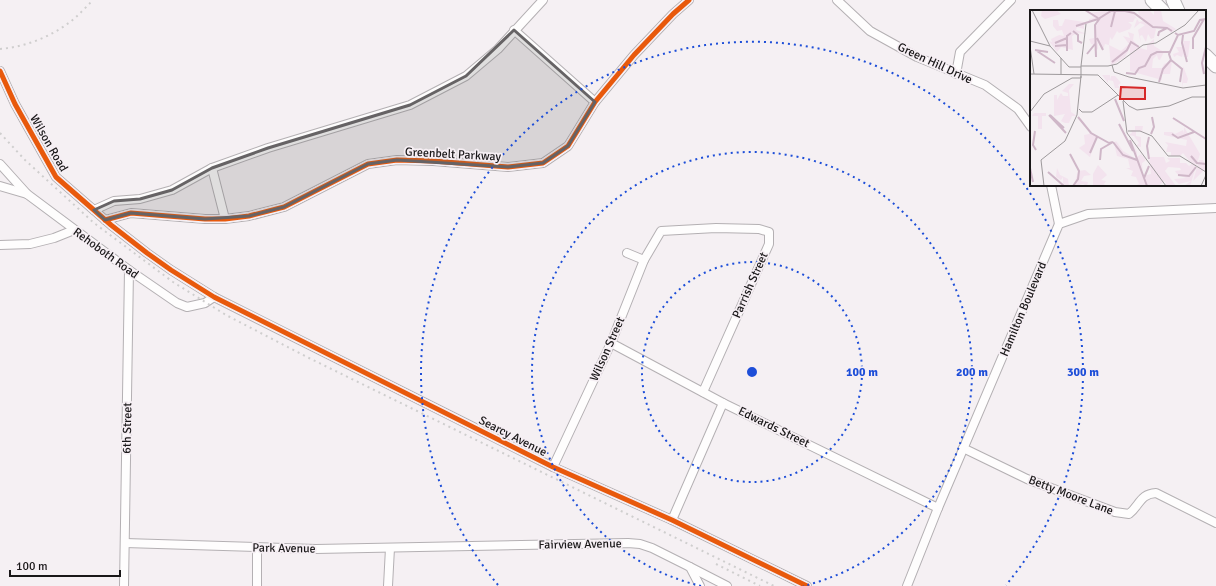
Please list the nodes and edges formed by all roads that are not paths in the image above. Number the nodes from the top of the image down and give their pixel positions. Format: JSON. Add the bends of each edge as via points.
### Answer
{"nodes":[{"id":1,"x":543,"y":0,"type":"edge"},
{"id":2,"x":688,"y":0,"type":"edge"},
{"id":3,"x":837,"y":0,"type":"edge"},
{"id":4,"x":1011,"y":0,"type":"edge"},
{"id":5,"x":1152,"y":0,"type":"edge"},
{"id":6,"x":1173,"y":0,"type":"edge"},
{"id":7,"x":1162,"y":10,"type":"edge"},
{"id":8,"x":1178,"y":10,"type":"edge"},
{"id":9,"x":514,"y":30,"type":"junction"},
{"id":10,"x":1206,"y":56,"type":"edge"},
{"id":11,"x":1216,"y":66,"type":"edge"},
{"id":12,"x":0,"y":71,"type":"edge"},
{"id":13,"x":956,"y":74,"type":"junction"},
{"id":14,"x":595,"y":102,"type":"junction"},
{"id":15,"x":1030,"y":125,"type":"edge"},
{"id":16,"x":0,"y":164,"type":"edge"},
{"id":17,"x":212,"y":168,"type":"junction"},
{"id":18,"x":0,"y":186,"type":"edge"},
{"id":19,"x":1051,"y":186,"type":"edge"},
{"id":20,"x":27,"y":194,"type":"junction"},
{"id":21,"x":1216,"y":208,"type":"edge"},
{"id":22,"x":94,"y":210,"type":"junction"},
{"id":23,"x":225,"y":219,"type":"junction"},
{"id":24,"x":105,"y":220,"type":"junction"},
{"id":25,"x":1059,"y":224,"type":"junction"},
{"id":26,"x":74,"y":230,"type":"junction"},
{"id":27,"x":661,"y":231,"type":"joint"},
{"id":28,"x":0,"y":245,"type":"edge"},
{"id":29,"x":627,"y":253,"type":"dead end"},
{"id":30,"x":644,"y":260,"type":"junction"},
{"id":31,"x":129,"y":270,"type":"junction"},
{"id":32,"x":214,"y":297,"type":"junction"},
{"id":33,"x":611,"y":343,"type":"junction"},
{"id":34,"x":703,"y":392,"type":"junction"},
{"id":35,"x":723,"y":403,"type":"junction"},
{"id":36,"x":963,"y":448,"type":"junction"},
{"id":37,"x":553,"y":467,"type":"junction"},
{"id":38,"x":938,"y":508,"type":"junction"},
{"id":39,"x":672,"y":520,"type":"junction"},
{"id":40,"x":1216,"y":523,"type":"edge"},
{"id":41,"x":125,"y":543,"type":"junction"},
{"id":42,"x":256,"y":547,"type":"junction"},
{"id":43,"x":443,"y":547,"type":"joint"},
{"id":44,"x":390,"y":548,"type":"junction"},
{"id":45,"x":690,"y":567,"type":"junction"},
{"id":46,"x":124,"y":586,"type":"edge"},
{"id":47,"x":257,"y":586,"type":"edge"},
{"id":48,"x":388,"y":586,"type":"edge"},
{"id":49,"x":700,"y":586,"type":"edge"},
{"id":50,"x":727,"y":586,"type":"edge"},
{"id":51,"x":807,"y":586,"type":"edge"},
{"id":52,"x":907,"y":586,"type":"edge"}],
"edges":[{"from":1,"to":9,"type":"street"},
{"from":2,"to":14,"type":"street","name":"Greenbelt Parkway","via":[[634,54]]},
{"from":3,"to":13,"type":"street","name":"Green Hill Drive","via":[[870,30],[918,57]]},
{"from":4,"to":13,"type":"street","via":[[960,52]]},
{"from":5,"to":7,"type":"main road"},
{"from":6,"to":8,"type":"main road"},
{"from":9,"to":14,"type":"street"},
{"from":9,"to":17,"type":"street","via":[[498,49],[466,76],[410,105],[268,148]]},
{"from":10,"to":11,"type":"main road"},
{"from":12,"to":22,"type":"street","name":"Wilson Road","via":[[56,177]]},
{"from":13,"to":15,"type":"street","name":"Green Hill Drive","via":[[985,85],[1018,109]]},
{"from":14,"to":23,"type":"street","name":"Greenbelt Parkway","via":[[568,146],[543,163],[508,167],[397,160],[368,164],[284,207],[250,216]]},
{"from":16,"to":20,"type":"street"},
{"from":17,"to":22,"type":"street","via":[[172,190],[140,199],[114,201]]},
{"from":17,"to":23,"type":"street"},
{"from":18,"to":20,"type":"street","name":"Rehoboth Road"},
{"from":19,"to":25,"type":"street"},
{"from":20,"to":26,"type":"street","name":"Rehoboth Road"},
{"from":21,"to":25,"type":"street","via":[[1088,214]]},
{"from":22,"to":24,"type":"street","name":"Wilson Road"},
{"from":23,"to":24,"type":"street","name":"Greenbelt Parkway","via":[[131,213]]},
{"from":24,"to":32,"type":"street","name":"Wilson Road","via":[[153,258]]},
{"from":25,"to":36,"type":"street","name":"Hamilton Boulevard"},
{"from":26,"to":28,"type":"street","via":[[30,244]]},
{"from":26,"to":31,"type":"street","name":"Rehoboth Road"},
{"from":27,"to":30,"type":"street","name":"Wilson Street"},
{"from":27,"to":34,"type":"street","name":"Parrish Street","via":[[716,228],[759,229],[769,232],[768,244]]},
{"from":29,"to":30,"type":"street"},
{"from":30,"to":33,"type":"street","name":"Wilson Street"},
{"from":31,"to":32,"type":"street","name":"Rehoboth Road","via":[[177,303],[188,307],[205,303]]},
{"from":31,"to":41,"type":"street","name":"6th Street"},
{"from":32,"to":37,"type":"street","name":"Searcy Avenue"},
{"from":33,"to":34,"type":"street","name":"Edwards Street"},
{"from":33,"to":37,"type":"street","name":"Wilson Street"},
{"from":34,"to":35,"type":"street","name":"Edwards Street"},
{"from":35,"to":38,"type":"street","name":"Edwards Street"},
{"from":35,"to":39,"type":"street"},
{"from":36,"to":38,"type":"street","name":"Hamilton Boulevard"},
{"from":36,"to":40,"type":"street","name":"Betty Moore Lane","via":[[1028,479],[1115,512],[1129,514],[1136,509],[1143,497],[1156,493]]},
{"from":37,"to":39,"type":"street","name":"Searcy Avenue"},
{"from":38,"to":52,"type":"street","name":"Hamilton Boulevard"},
{"from":39,"to":51,"type":"street","name":"Searcy Avenue"},
{"from":41,"to":42,"type":"street","name":"Park Avenue"},
{"from":41,"to":46,"type":"street","name":"6th Street"},
{"from":42,"to":44,"type":"street","name":"Park Avenue"},
{"from":42,"to":47,"type":"street"},
{"from":43,"to":44,"type":"street","name":"Park Avenue"},
{"from":43,"to":45,"type":"street","name":"Fairview Avenue","via":[[628,543],[652,548]]},
{"from":44,"to":48,"type":"street"},
{"from":45,"to":49,"type":"street"},
{"from":45,"to":50,"type":"street","name":"Fairview Avenue"}]}
